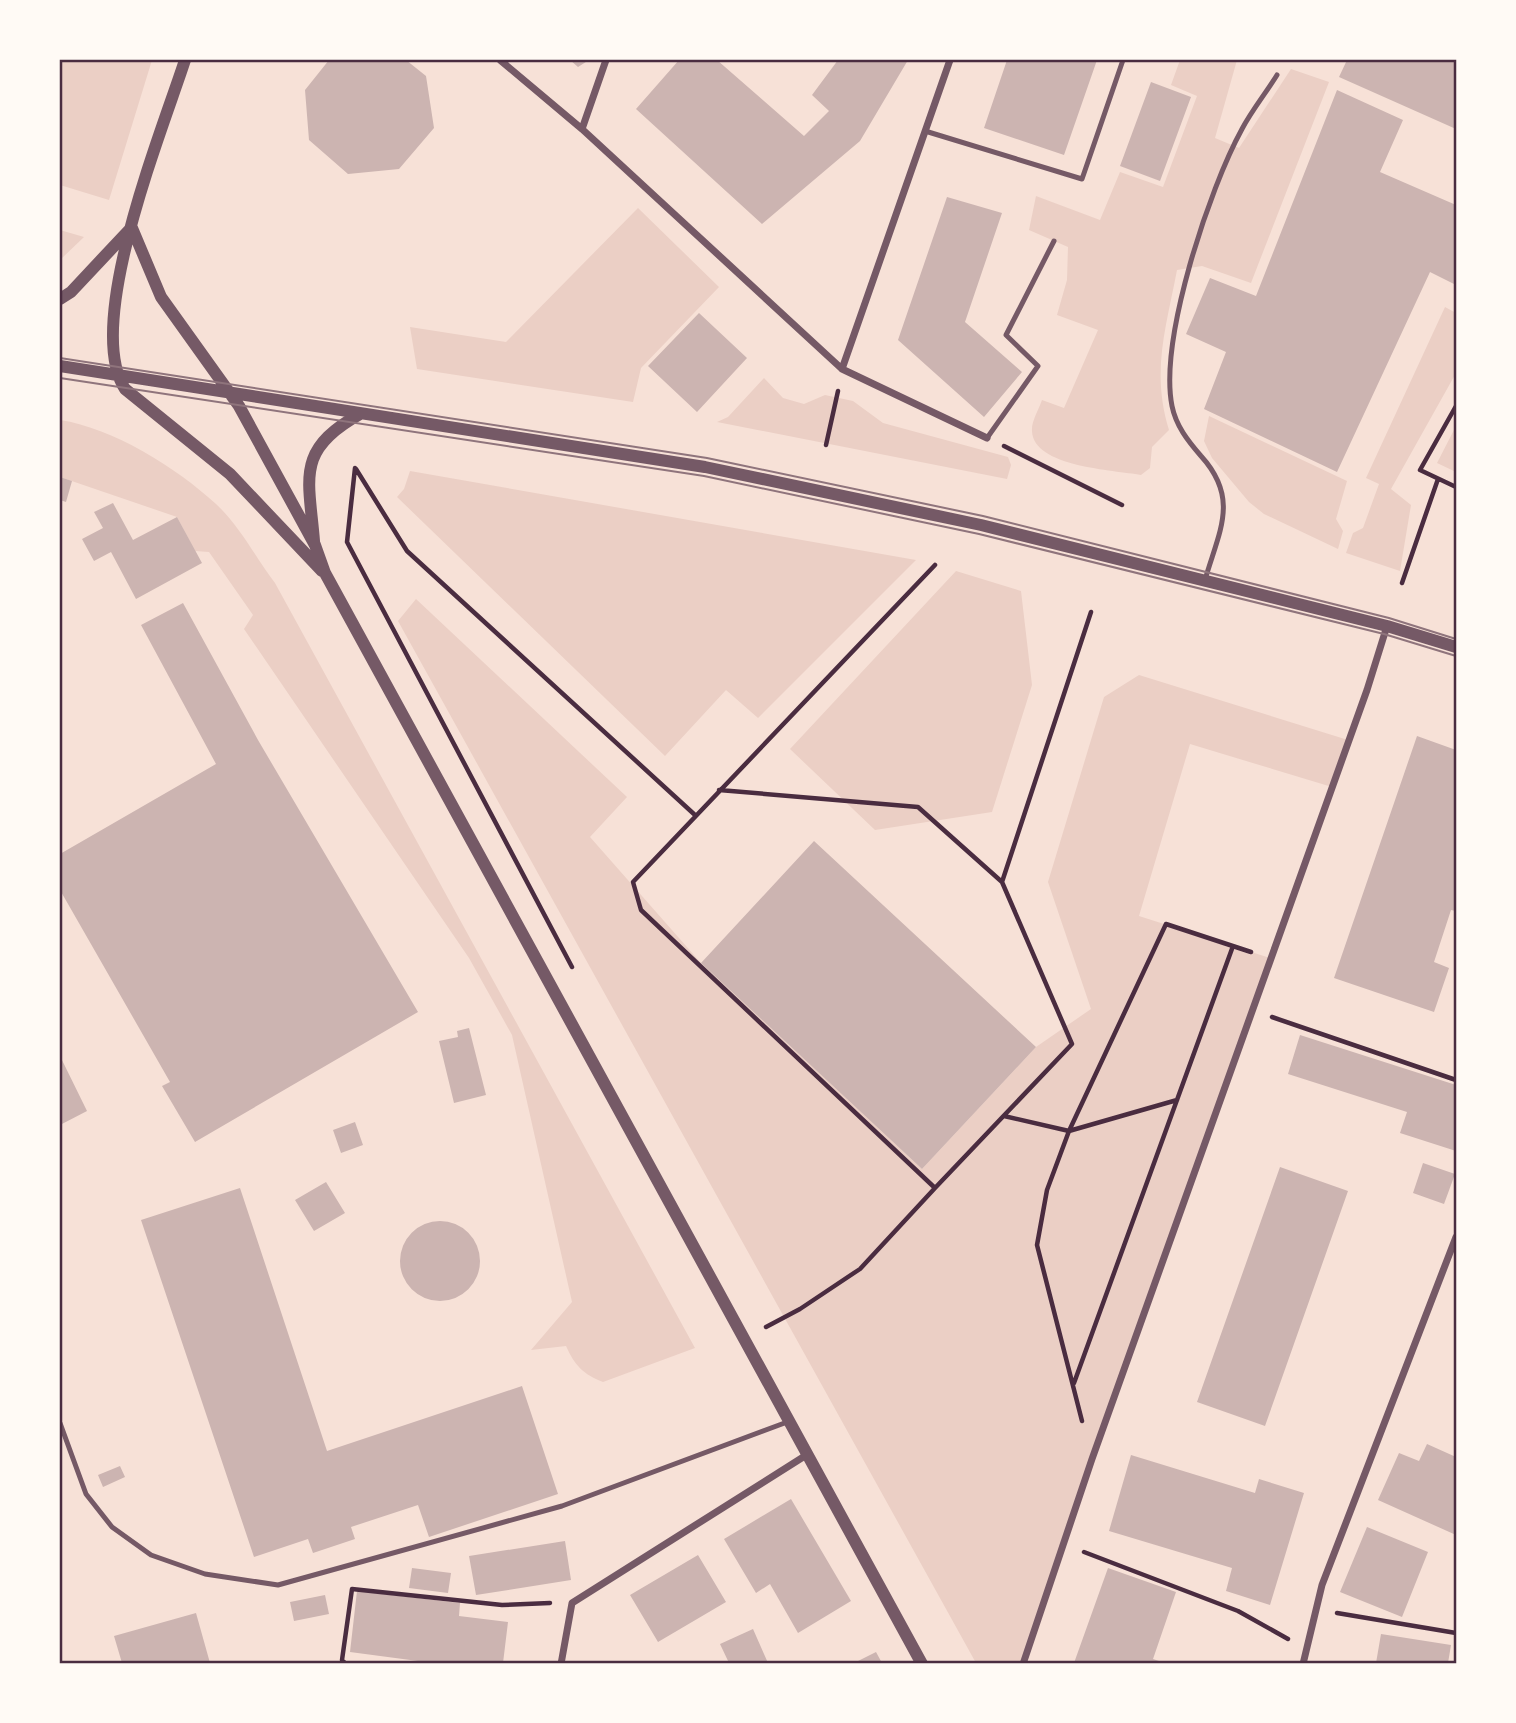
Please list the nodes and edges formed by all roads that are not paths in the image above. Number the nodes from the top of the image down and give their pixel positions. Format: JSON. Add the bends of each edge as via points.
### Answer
{"nodes":[{"id":1,"x":185,"y":60,"type":"edge"},
{"id":2,"x":500,"y":60,"type":"edge"},
{"id":3,"x":606,"y":60,"type":"edge"},
{"id":4,"x":950,"y":60,"type":"edge"},
{"id":5,"x":1123,"y":60,"type":"edge"},
{"id":6,"x":1277,"y":75,"type":"dead end"},
{"id":7,"x":582,"y":129,"type":"junction"},
{"id":8,"x":925,"y":131,"type":"junction"},
{"id":9,"x":132,"y":228,"type":"junction"},
{"id":10,"x":1054,"y":241,"type":"dead end"},
{"id":11,"x":60,"y":299,"type":"edge"},
{"id":12,"x":60,"y":366,"type":"edge"},
{"id":13,"x":842,"y":369,"type":"junction"},
{"id":14,"x":116,"y":376,"type":"junction"},
{"id":15,"x":230,"y":393,"type":"junction"},
{"id":16,"x":360,"y":414,"type":"junction"},
{"id":17,"x":987,"y":438,"type":"joint"},
{"id":18,"x":315,"y":545,"type":"junction"},
{"id":19,"x":324,"y":573,"type":"junction"},
{"id":20,"x":1205,"y":580,"type":"junction"},
{"id":21,"x":1387,"y":626,"type":"junction"},
{"id":22,"x":1457,"y":647,"type":"edge"},
{"id":23,"x":1457,"y":1237,"type":"edge"},
{"id":24,"x":790,"y":1421,"type":"junction"},
{"id":25,"x":60,"y":1423,"type":"edge"},
{"id":26,"x":808,"y":1454,"type":"junction"},
{"id":27,"x":561,"y":1664,"type":"edge"},
{"id":28,"x":922,"y":1664,"type":"edge"},
{"id":29,"x":1023,"y":1664,"type":"edge"},
{"id":30,"x":1303,"y":1664,"type":"edge"}],
"edges":[{"from":1,"to":9,"type":"street"},
{"from":2,"to":7,"type":"street"},
{"from":3,"to":7,"type":"street"},
{"from":4,"to":8,"type":"street"},
{"from":5,"to":8,"type":"lane","via":[[1082,179]]},
{"from":6,"to":20,"type":"lane","via":[[1241,129],[1195,243],[1172,353],[1172,408],[1182,435],[1222,485],[1225,506]]},
{"from":7,"to":13,"type":"street"},
{"from":8,"to":13,"type":"street"},
{"from":9,"to":11,"type":"street"},
{"from":9,"to":14,"type":"street","via":[[115,294]]},
{"from":9,"to":15,"type":"street","via":[[161,297]]},
{"from":10,"to":17,"type":"lane","via":[[1006,335],[1038,366]]},
{"from":12,"to":14,"type":"street"},
{"from":13,"to":17,"type":"street"},
{"from":14,"to":15,"type":"street"},
{"from":14,"to":19,"type":"street","via":[[125,389],[230,474]]},
{"from":15,"to":16,"type":"street"},
{"from":15,"to":18,"type":"street"},
{"from":16,"to":18,"type":"street","via":[[328,436],[309,467]]},
{"from":16,"to":20,"type":"street","via":[[705,467],[981,525]]},
{"from":18,"to":19,"type":"street"},
{"from":19,"to":24,"type":"street"},
{"from":20,"to":21,"type":"street"},
{"from":21,"to":22,"type":"street"},
{"from":21,"to":29,"type":"street"},
{"from":23,"to":30,"type":"street","via":[[1322,1585]]},
{"from":24,"to":25,"type":"lane","via":[[562,1506],[278,1585],[205,1574],[151,1555],[112,1527],[86,1494]]},
{"from":24,"to":26,"type":"street"},
{"from":26,"to":27,"type":"street","via":[[572,1603]]},
{"from":26,"to":28,"type":"street"}]}
